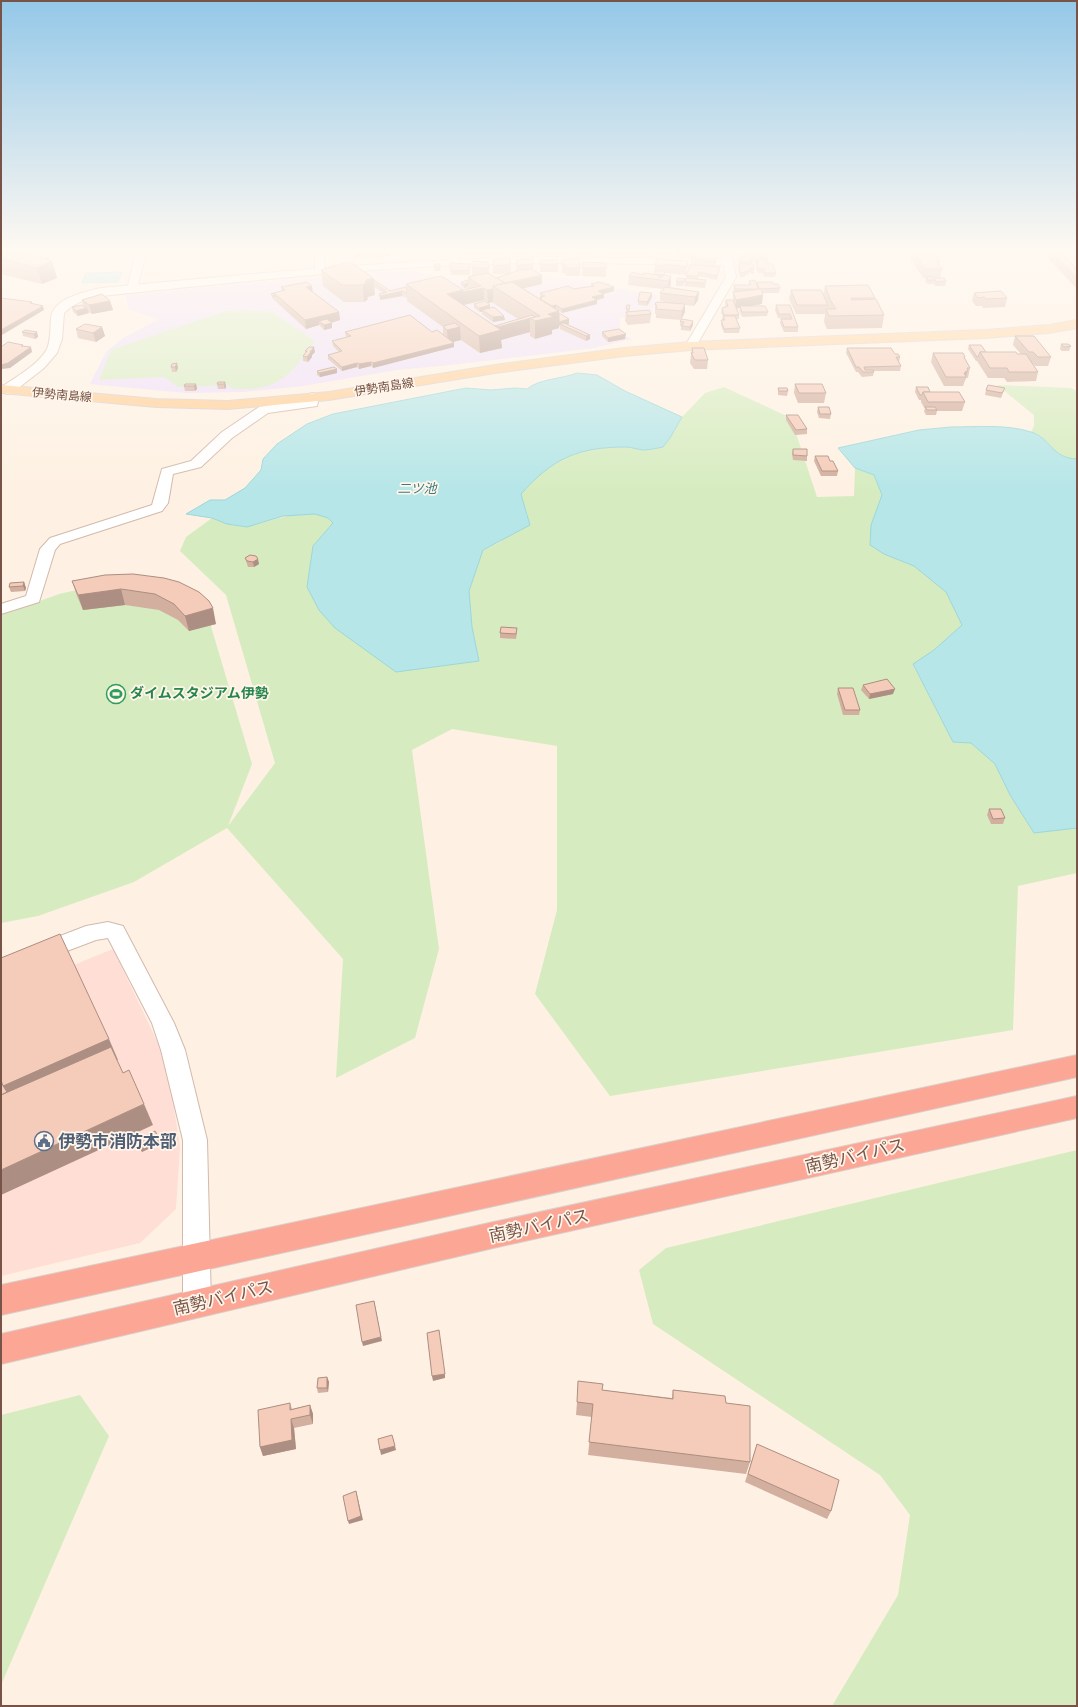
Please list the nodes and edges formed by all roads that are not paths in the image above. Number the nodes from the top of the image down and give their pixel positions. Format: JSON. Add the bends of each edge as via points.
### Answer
{"nodes":[{"id":1,"x":56,"y":333,"type":"edge"},
{"id":2,"x":699,"y":333,"type":"edge"},
{"id":3,"x":1002,"y":333,"type":"edge"},
{"id":4,"x":691,"y":346,"type":"junction"},
{"id":5,"x":4,"y":389,"type":"edge"},
{"id":6,"x":313,"y":397,"type":"junction"},
{"id":7,"x":1,"y":608,"type":"edge"},
{"id":8,"x":1,"y":968,"type":"edge"},
{"id":9,"x":1077,"y":1066,"type":"edge"},
{"id":10,"x":1077,"y":1107,"type":"edge"},
{"id":11,"x":197,"y":1258,"type":"junction"},
{"id":12,"x":1,"y":1300,"type":"edge"},
{"id":13,"x":197,"y":1304,"type":"junction"},
{"id":14,"x":1,"y":1349,"type":"edge"}],
"edges":[{"from":1,"to":5,"type":"street","via":[[55,343],[43,361]]},
{"from":2,"to":4,"type":"street"},
{"from":3,"to":4,"type":"main road","name":"伊勢南島線"},
{"from":4,"to":6,"type":"main road","name":"伊勢南島線","via":[[578,357]]},
{"from":5,"to":6,"type":"main road","name":"伊勢南島線","via":[[164,403],[228,405]]},
{"from":6,"to":7,"type":"street","via":[[313,403],[264,410],[227,435],[196,464],[167,472],[161,503],[157,508],[55,540],[48,549],[33,599]]},
{"from":8,"to":11,"type":"street","via":[[94,932],[115,932],[162,1023],[173,1050],[195,1140]]},
{"from":9,"to":11,"type":"highway"},
{"from":10,"to":13,"type":"highway","name":"南勢バイパス","via":[[490,1236]]},
{"from":11,"to":12,"type":"highway"},
{"from":11,"to":13,"type":"street"},
{"from":13,"to":14,"type":"highway","name":"南勢バイパス"}]}
